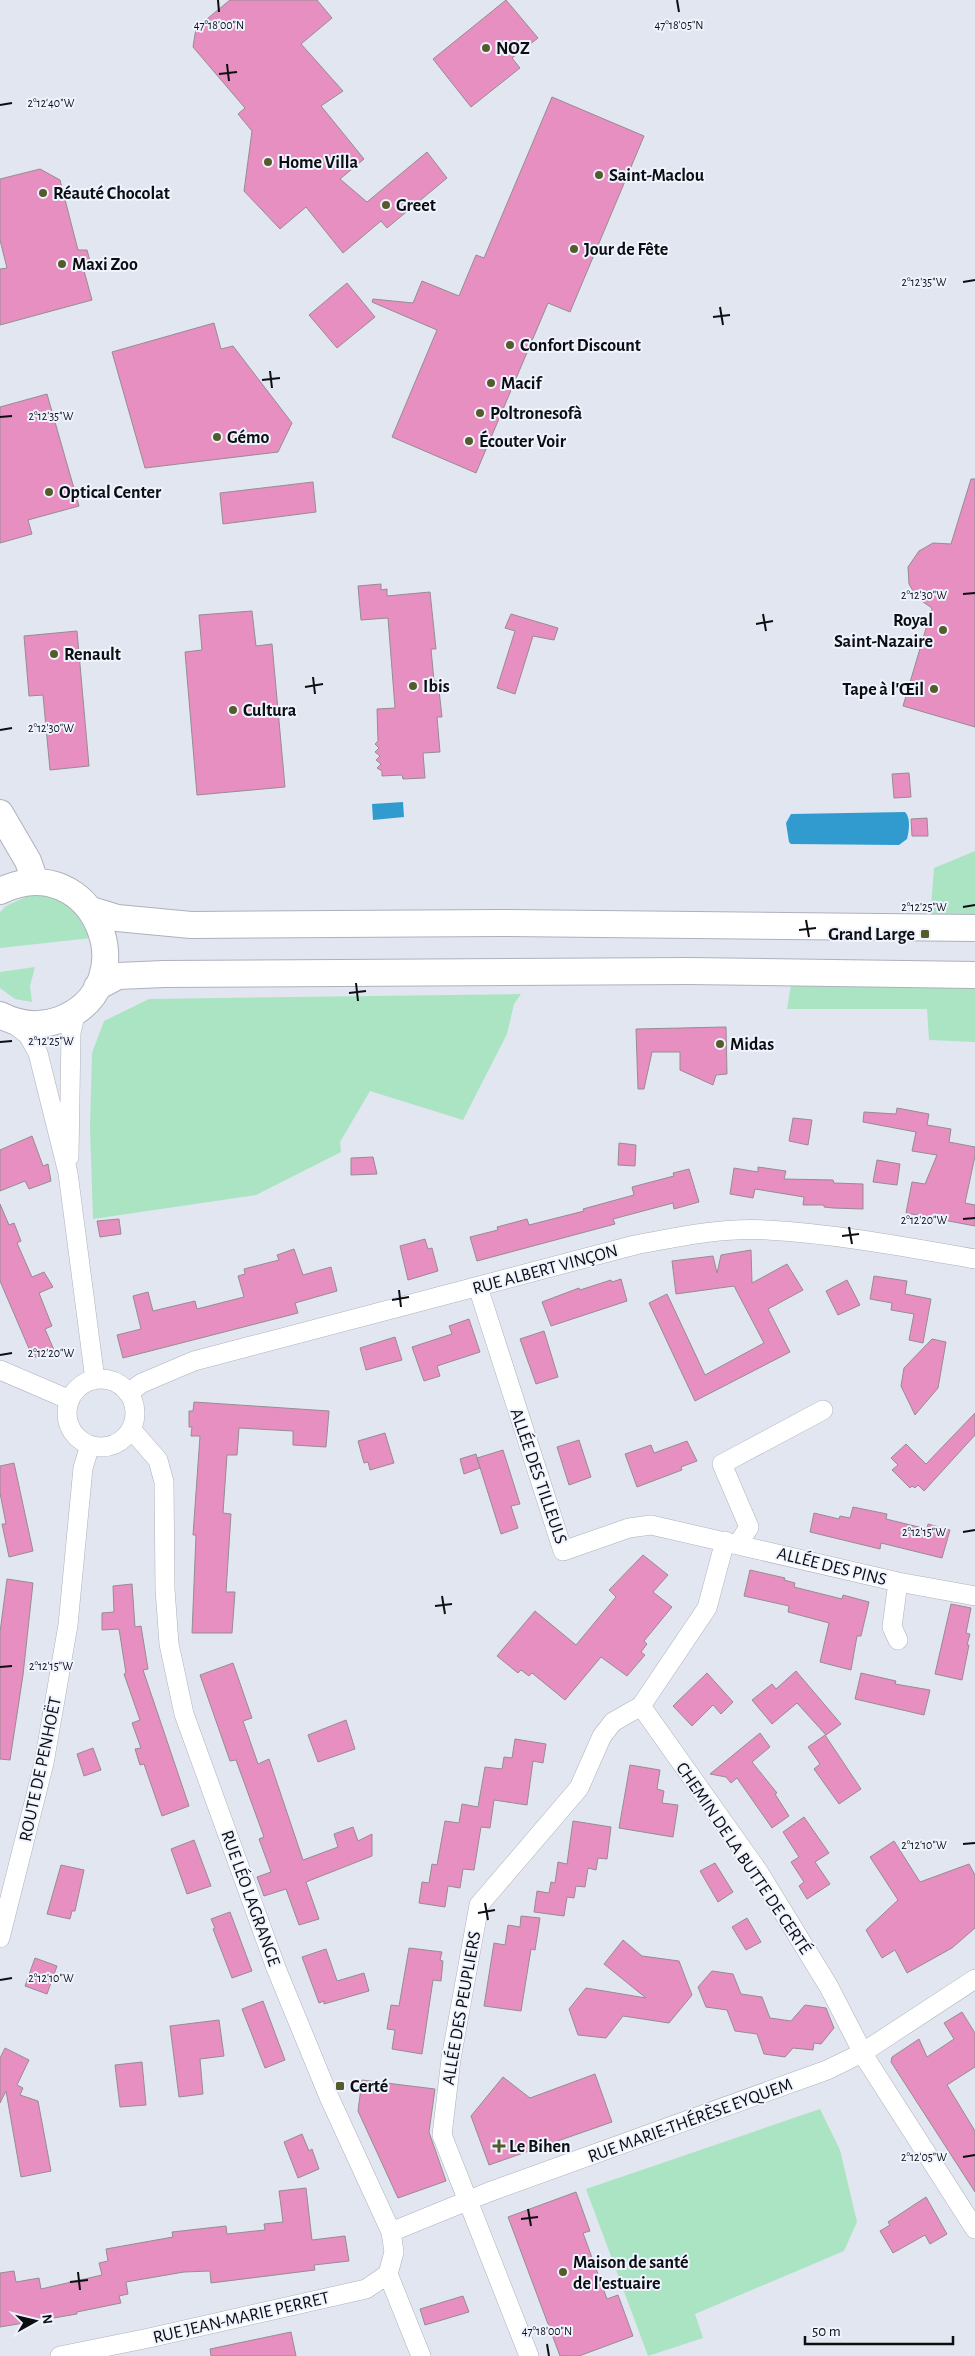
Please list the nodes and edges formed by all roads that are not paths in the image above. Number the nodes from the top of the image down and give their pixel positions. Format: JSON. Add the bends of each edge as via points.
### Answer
{"nodes":[{"id":1,"x":0,"y":813,"type":"edge"},
{"id":2,"x":35,"y":881,"type":"junction"},
{"id":3,"x":0,"y":891,"type":"edge"},
{"id":4,"x":91,"y":910,"type":"junction"},
{"id":5,"x":975,"y":928,"type":"edge"},
{"id":6,"x":975,"y":975,"type":"edge"},
{"id":7,"x":97,"y":987,"type":"junction"},
{"id":8,"x":76,"y":1011,"type":"junction"},
{"id":9,"x":3,"y":1017,"type":"edge"},
{"id":10,"x":68,"y":1173,"type":"junction"},
{"id":11,"x":975,"y":1259,"type":"edge"},
{"id":12,"x":478,"y":1287,"type":"junction"},
{"id":13,"x":0,"y":1370,"type":"edge"},
{"id":14,"x":96,"y":1380,"type":"junction"},
{"id":15,"x":128,"y":1393,"type":"junction"},
{"id":16,"x":70,"y":1400,"type":"junction"},
{"id":17,"x":823,"y":1410,"type":"dead end"},
{"id":18,"x":131,"y":1429,"type":"junction"},
{"id":19,"x":90,"y":1445,"type":"junction"},
{"id":20,"x":732,"y":1542,"type":"junction"},
{"id":21,"x":898,"y":1582,"type":"junction"},
{"id":22,"x":975,"y":1596,"type":"edge"},
{"id":23,"x":898,"y":1640,"type":"dead end"},
{"id":24,"x":641,"y":1706,"type":"junction"},
{"id":25,"x":7,"y":1882,"type":"edge"},
{"id":26,"x":0,"y":1938,"type":"edge"},
{"id":27,"x":975,"y":1979,"type":"edge"},
{"id":28,"x":862,"y":2053,"type":"junction"},
{"id":29,"x":467,"y":2200,"type":"junction"},
{"id":30,"x":975,"y":2229,"type":"edge"},
{"id":31,"x":390,"y":2232,"type":"junction"},
{"id":32,"x":388,"y":2274,"type":"junction"},
{"id":33,"x":60,"y":2356,"type":"edge"},
{"id":34,"x":421,"y":2356,"type":"edge"},
{"id":35,"x":529,"y":2356,"type":"edge"}],
"edges":[{"from":1,"to":2,"type":"main road","via":[[28,861]]},
{"from":2,"to":3,"type":"main road","via":[[14,884]]},
{"from":2,"to":4,"type":"main road","via":[[66,889]]},
{"from":4,"to":5,"type":"main road","via":[[117,918],[191,925],[498,922]]},
{"from":4,"to":7,"type":"main road","via":[[104,937],[106,952],[104,970]]},
{"from":6,"to":7,"type":"main road","via":[[688,971],[164,974],[118,976]]},
{"from":7,"to":8,"type":"main road"},
{"from":8,"to":9,"type":"main road","via":[[65,1018],[42,1024]]},
{"from":8,"to":10,"type":"street","via":[[71,1034]]},
{"from":9,"to":10,"type":"street","via":[[28,1035],[38,1053]]},
{"from":10,"to":14,"type":"street"},
{"from":11,"to":12,"type":"street","name":"RUE ALBERT VINÇON","via":[[858,1239],[776,1231],[718,1232],[635,1245]]},
{"from":12,"to":15,"type":"street","name":"RUE ALBERT VINÇON","via":[[194,1361]]},
{"from":12,"to":20,"type":"street","name":"ALLÉE DES TILLEULS","via":[[563,1551],[629,1528],[651,1525]]},
{"from":13,"to":16,"type":"street"},
{"from":14,"to":15,"type":"street","via":[[114,1382]]},
{"from":14,"to":16,"type":"street","via":[[80,1387]]},
{"from":15,"to":18,"type":"street","via":[[135,1411]]},
{"from":16,"to":19,"type":"street","via":[[68,1422],[80,1440]]},
{"from":17,"to":20,"type":"street","via":[[722,1464],[749,1528]]},
{"from":18,"to":19,"type":"street","via":[[118,1443],[99,1447]]},
{"from":18,"to":31,"type":"street","name":"RUE LÉO LAGRANGE","via":[[158,1460],[164,1482],[169,1644],[184,1714],[276,1968],[328,2097]]},
{"from":19,"to":25,"type":"street","name":"ROUTE DE PENHOËT","via":[[83,1468],[68,1625],[44,1763]]},
{"from":20,"to":21,"type":"street","name":"ALLÉE DES PINS"},
{"from":20,"to":24,"type":"street","via":[[707,1608]]},
{"from":21,"to":22,"type":"street"},
{"from":21,"to":23,"type":"street","name":"ALLÉE DES PINS","via":[[892,1627]]},
{"from":24,"to":28,"type":"street","name":"CHEMIN DE LA BUTTE DE CERTÉ","via":[[758,1871],[829,1987]]},
{"from":24,"to":29,"type":"street","name":"ALLÉE DES PEUPLIERS","via":[[612,1722],[602,1736],[579,1788],[478,1905],[450,2059],[442,2135]]},
{"from":25,"to":26,"type":"street","name":"ROUTE DE PENHOËT"},
{"from":27,"to":28,"type":"street","name":"RUE MARIE-THÉRÈSE EYQUEM"},
{"from":28,"to":29,"type":"street","name":"RUE MARIE-THÉRÈSE EYQUEM","via":[[827,2070]]},
{"from":28,"to":30,"type":"street","name":"CHEMIN DE LA BUTTE DE CERTÉ"},
{"from":29,"to":31,"type":"street","name":"RUE MARIE-THÉRÈSE EYQUEM"},
{"from":29,"to":35,"type":"street","name":"ALLÉE DES PEUPLIERS"},
{"from":31,"to":32,"type":"street","name":"RUE LÉO LAGRANGE","via":[[394,2252]]},
{"from":32,"to":33,"type":"street","name":"RUE JEAN-MARIE PERRET","via":[[366,2289]]},
{"from":32,"to":34,"type":"street"}]}
